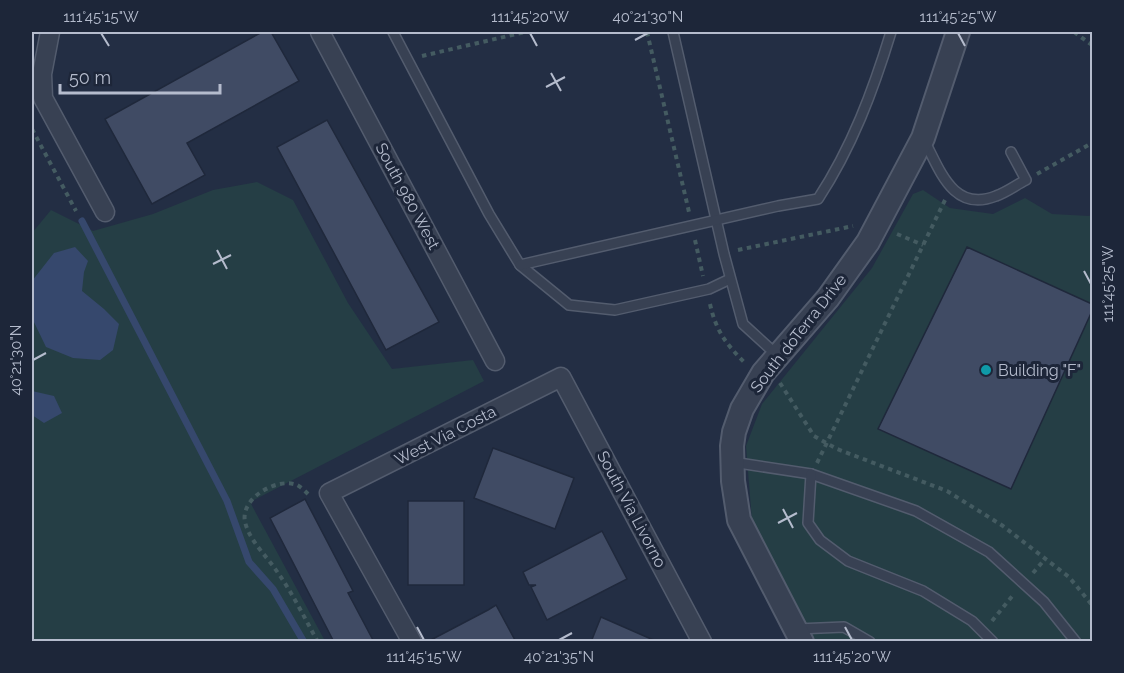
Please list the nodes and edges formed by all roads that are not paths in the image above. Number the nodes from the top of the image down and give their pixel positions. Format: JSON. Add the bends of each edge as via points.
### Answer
{"nodes":[{"id":1,"x":50,"y":32,"type":"edge"},
{"id":2,"x":320,"y":32,"type":"edge"},
{"id":3,"x":393,"y":32,"type":"edge"},
{"id":4,"x":673,"y":32,"type":"edge"},
{"id":5,"x":891,"y":32,"type":"edge"},
{"id":6,"x":958,"y":32,"type":"edge"},
{"id":7,"x":923,"y":138,"type":"junction"},
{"id":8,"x":1011,"y":152,"type":"dead end"},
{"id":9,"x":105,"y":212,"type":"dead end"},
{"id":10,"x":717,"y":221,"type":"junction"},
{"id":11,"x":520,"y":265,"type":"junction"},
{"id":12,"x":730,"y":279,"type":"junction"},
{"id":13,"x":495,"y":361,"type":"dead end"},
{"id":14,"x":771,"y":365,"type":"junction"},
{"id":15,"x":561,"y":377,"type":"joint"},
{"id":16,"x":732,"y":462,"type":"junction"},
{"id":17,"x":811,"y":474,"type":"junction"},
{"id":18,"x":798,"y":635,"type":"edge"},
{"id":19,"x":412,"y":642,"type":"edge"},
{"id":20,"x":702,"y":642,"type":"edge"},
{"id":21,"x":870,"y":642,"type":"edge"},
{"id":22,"x":993,"y":642,"type":"edge"},
{"id":23,"x":1076,"y":642,"type":"edge"}],
"edges":[{"from":1,"to":9,"type":"street","via":[[42,74],[43,98]]},
{"from":2,"to":13,"type":"street","name":"South 980 West"},
{"from":3,"to":11,"type":"lane"},
{"from":4,"to":10,"type":"lane"},
{"from":5,"to":10,"type":"lane","via":[[863,115],[838,169],[818,199]]},
{"from":6,"to":7,"type":"street","name":"South doTerra Drive"},
{"from":7,"to":8,"type":"lane","via":[[951,189],[968,200],[995,197],[1026,180]]},
{"from":7,"to":14,"type":"street","name":"South doTerra Drive","via":[[868,242],[828,298]]},
{"from":10,"to":11,"type":"lane"},
{"from":10,"to":12,"type":"lane"},
{"from":11,"to":12,"type":"lane","via":[[569,305],[615,310],[706,289]]},
{"from":12,"to":14,"type":"lane","via":[[743,324]]},
{"from":14,"to":16,"type":"street","name":"South doTerra Drive","via":[[751,390],[737,422]]},
{"from":15,"to":19,"type":"street","name":"West Via Costa","via":[[329,493]]},
{"from":15,"to":20,"type":"street","name":"South Via Livorno"},
{"from":16,"to":17,"type":"lane"},
{"from":16,"to":18,"type":"street","name":"South doTerra Drive","via":[[739,520]]},
{"from":17,"to":22,"type":"lane","via":[[808,523],[820,540],[848,561],[923,591],[972,621]]},
{"from":17,"to":23,"type":"lane","via":[[916,512],[989,552],[1044,602]]},
{"from":18,"to":21,"type":"lane","via":[[844,627]]}]}
